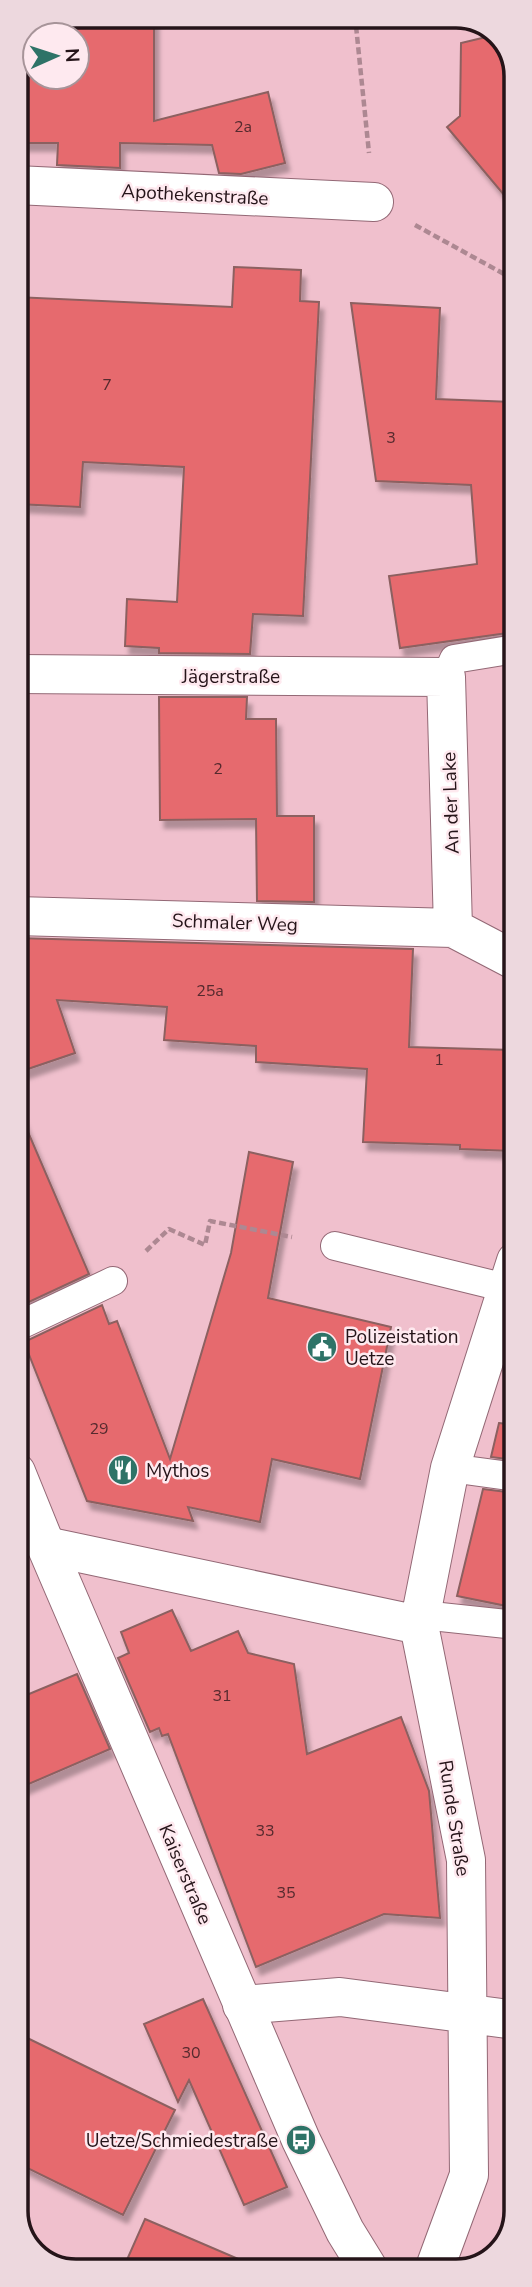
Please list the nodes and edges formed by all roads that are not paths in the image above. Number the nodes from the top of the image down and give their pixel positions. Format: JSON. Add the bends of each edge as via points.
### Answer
{"nodes":[{"id":1,"x":28,"y":186,"type":"edge"},
{"id":2,"x":374,"y":202,"type":"road end"},
{"id":3,"x":504,"y":651,"type":"edge"},
{"id":4,"x":28,"y":674,"type":"edge"},
{"id":5,"x":446,"y":677,"type":"junction"},
{"id":6,"x":28,"y":916,"type":"edge"},
{"id":7,"x":453,"y":928,"type":"junction"},
{"id":8,"x":504,"y":955,"type":"edge"},
{"id":9,"x":334,"y":1246,"type":"road end"},
{"id":10,"x":504,"y":1274,"type":"edge"},
{"id":11,"x":113,"y":1281,"type":"road end"},
{"id":12,"x":504,"y":1297,"type":"edge"},
{"id":13,"x":28,"y":1321,"type":"edge"},
{"id":14,"x":450,"y":1468,"type":"junction"},
{"id":15,"x":504,"y":1475,"type":"edge"},
{"id":16,"x":28,"y":1502,"type":"edge"},
{"id":17,"x":46,"y":1546,"type":"junction"},
{"id":18,"x":420,"y":1620,"type":"junction"},
{"id":19,"x":504,"y":1624,"type":"edge"},
{"id":20,"x":242,"y":2005,"type":"junction"},
{"id":21,"x":468,"y":2014,"type":"junction"},
{"id":22,"x":504,"y":2018,"type":"edge"},
{"id":23,"x":362,"y":2259,"type":"edge"},
{"id":24,"x":438,"y":2259,"type":"edge"}],
"edges":[{"from":1,"to":2,"type":"street","name":"Apothekenstraße"},
{"from":3,"to":5,"type":"lane","via":[[454,659]]},
{"from":4,"to":5,"type":"street","name":"Jägerstraße"},
{"from":5,"to":7,"type":"street","name":"An der Lake"},
{"from":6,"to":7,"type":"street","name":"Schmaler Weg"},
{"from":7,"to":8,"type":"street"},
{"from":9,"to":10,"type":"lane"},
{"from":11,"to":13,"type":"lane"},
{"from":12,"to":14,"type":"street","name":"Runde Straße"},
{"from":14,"to":15,"type":"lane"},
{"from":14,"to":18,"type":"street","name":"Runde Straße"},
{"from":16,"to":17,"type":"street","name":"Kaiserstraße"},
{"from":17,"to":18,"type":"street"},
{"from":17,"to":20,"type":"street","name":"Kaiserstraße"},
{"from":18,"to":19,"type":"lane"},
{"from":18,"to":21,"type":"street","name":"Runde Straße","via":[[466,1860]]},
{"from":20,"to":21,"type":"street","via":[[340,1997]]},
{"from":20,"to":23,"type":"street","name":"Kaiserstraße","via":[[300,2140]]},
{"from":21,"to":22,"type":"street"},
{"from":21,"to":24,"type":"street","name":"Runde Straße","via":[[469,2175]]}]}
